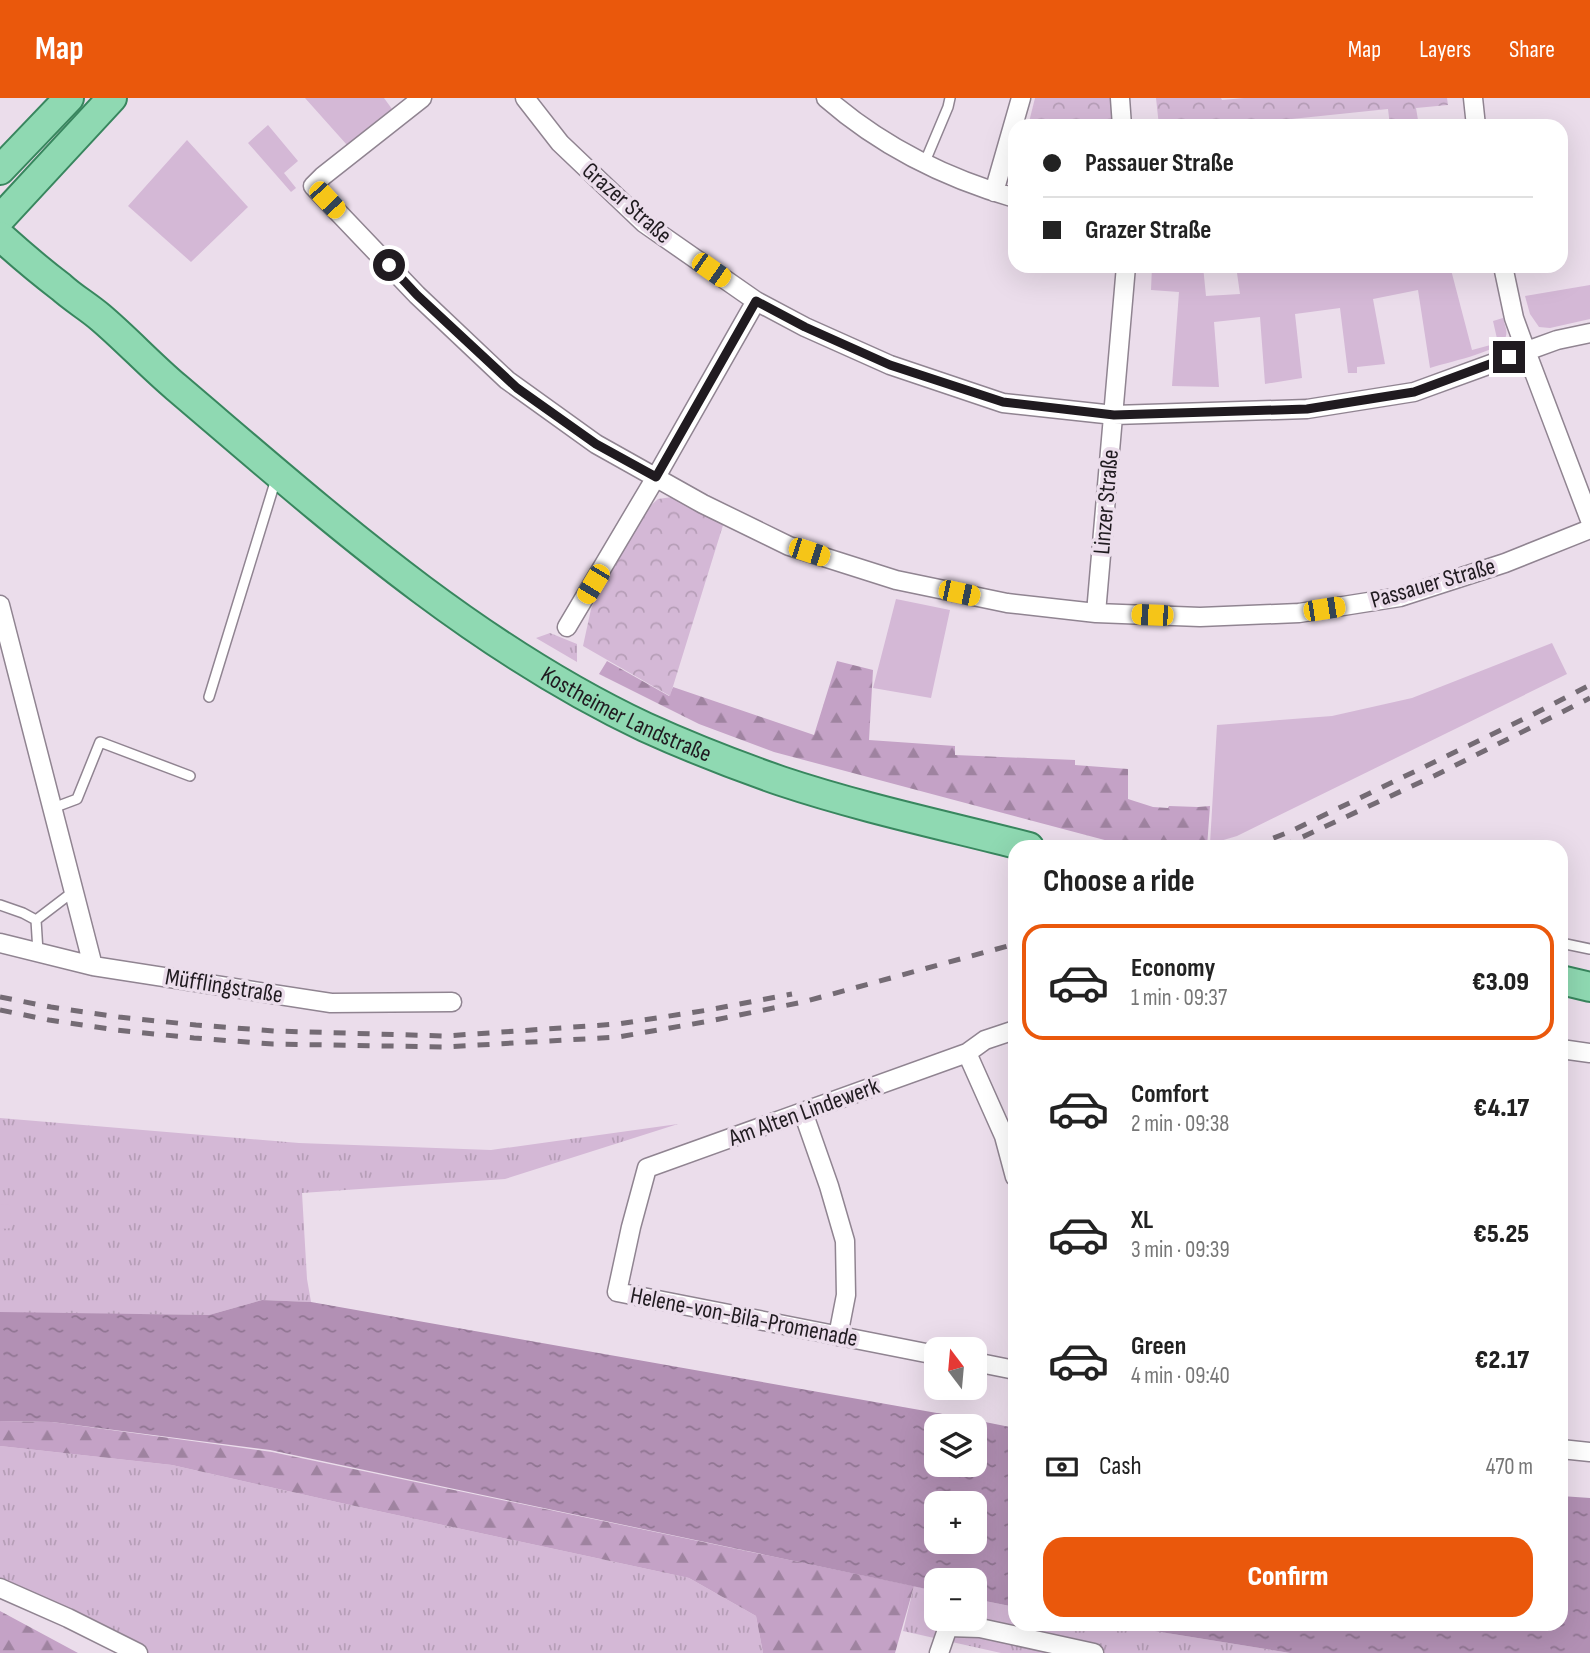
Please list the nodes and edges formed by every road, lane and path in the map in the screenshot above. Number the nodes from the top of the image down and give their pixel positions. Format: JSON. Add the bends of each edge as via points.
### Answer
{"nodes":[{"id":1,"x":69,"y":98,"type":"edge"},
{"id":2,"x":112,"y":98,"type":"edge"},
{"id":3,"x":422,"y":98,"type":"edge"},
{"id":4,"x":525,"y":98,"type":"edge"},
{"id":5,"x":826,"y":98,"type":"edge"},
{"id":6,"x":950,"y":98,"type":"edge"},
{"id":7,"x":1021,"y":98,"type":"edge"},
{"id":8,"x":1120,"y":98,"type":"edge"},
{"id":9,"x":1473,"y":98,"type":"edge"},
{"id":10,"x":1015,"y":119,"type":"edge"},
{"id":11,"x":1122,"y":119,"type":"edge"},
{"id":12,"x":1475,"y":119,"type":"edge"},
{"id":13,"x":1008,"y":142,"type":"edge"},
{"id":14,"x":924,"y":164,"type":"junction"},
{"id":15,"x":0,"y":170,"type":"edge"},
{"id":16,"x":993,"y":192,"type":"junction"},
{"id":17,"x":1008,"y":196,"type":"edge"},
{"id":18,"x":1,"y":221,"type":"edge"},
{"id":19,"x":1125,"y":273,"type":"edge"},
{"id":20,"x":1504,"y":273,"type":"edge"},
{"id":21,"x":756,"y":301,"type":"junction"},
{"id":22,"x":1590,"y":333,"type":"edge"},
{"id":23,"x":1526,"y":351,"type":"junction"},
{"id":24,"x":1114,"y":415,"type":"junction"},
{"id":25,"x":278,"y":474,"type":"junction"},
{"id":26,"x":656,"y":477,"type":"junction"},
{"id":27,"x":1590,"y":520,"type":"edge"},
{"id":28,"x":1590,"y":529,"type":"edge"},
{"id":29,"x":0,"y":605,"type":"edge"},
{"id":30,"x":1096,"y":613,"type":"junction"},
{"id":31,"x":567,"y":627,"type":"dead end"},
{"id":32,"x":209,"y":697,"type":"dead end"},
{"id":33,"x":190,"y":776,"type":"dead end"},
{"id":34,"x":53,"y":808,"type":"junction"},
{"id":35,"x":1008,"y":842,"type":"edge"},
{"id":36,"x":74,"y":891,"type":"junction"},
{"id":37,"x":0,"y":905,"type":"edge"},
{"id":38,"x":36,"y":920,"type":"junction"},
{"id":39,"x":0,"y":943,"type":"edge"},
{"id":40,"x":1568,"y":944,"type":"edge"},
{"id":41,"x":1590,"y":949,"type":"edge"},
{"id":42,"x":38,"y":952,"type":"junction"},
{"id":43,"x":93,"y":966,"type":"junction"},
{"id":44,"x":1568,"y":982,"type":"edge"},
{"id":45,"x":1590,"y":987,"type":"edge"},
{"id":46,"x":452,"y":1002,"type":"dead end"},
{"id":47,"x":1008,"y":1033,"type":"edge"},
{"id":48,"x":1568,"y":1050,"type":"edge"},
{"id":49,"x":967,"y":1053,"type":"junction"},
{"id":50,"x":1590,"y":1053,"type":"edge"},
{"id":51,"x":803,"y":1112,"type":"junction"},
{"id":52,"x":1008,"y":1151,"type":"edge"},
{"id":53,"x":631,"y":1227,"type":"joint"},
{"id":54,"x":838,"y":1336,"type":"junction"},
{"id":55,"x":924,"y":1353,"type":"edge"},
{"id":56,"x":987,"y":1364,"type":"edge"},
{"id":57,"x":1008,"y":1369,"type":"edge"},
{"id":58,"x":1568,"y":1450,"type":"edge"},
{"id":59,"x":1590,"y":1452,"type":"edge"},
{"id":60,"x":0,"y":1588,"type":"edge"},
{"id":61,"x":138,"y":1653,"type":"edge"},
{"id":62,"x":939,"y":1653,"type":"edge"},
{"id":63,"x":1094,"y":1653,"type":"edge"}],
"edges":[{"from":1,"to":15,"type":"main road"},
{"from":2,"to":18,"type":"main road"},
{"from":3,"to":26,"type":"street","name":"Passauer Straße","via":[[313,186],[417,295],[507,380],[596,444]]},
{"from":4,"to":21,"type":"street","name":"Grazer Straße","via":[[561,143],[643,223]]},
{"from":5,"to":14,"type":"street","via":[[888,145]]},
{"from":6,"to":14,"type":"lane"},
{"from":7,"to":10,"type":"street"},
{"from":8,"to":11,"type":"street"},
{"from":9,"to":12,"type":"street"},
{"from":13,"to":16,"type":"street"},
{"from":14,"to":16,"type":"street"},
{"from":16,"to":17,"type":"street"},
{"from":18,"to":25,"type":"main road","name":"Kostheimer Landstraße","via":[[54,266],[100,317],[174,386]]},
{"from":19,"to":24,"type":"street","name":"Linzer Straße"},
{"from":20,"to":23,"type":"street"},
{"from":21,"to":24,"type":"street","name":"Grazer Straße","via":[[890,365],[1003,402]]},
{"from":21,"to":26,"type":"street"},
{"from":22,"to":23,"type":"street","name":"Grazer Straße"},
{"from":23,"to":24,"type":"street","name":"Grazer Straße","via":[[1414,392],[1307,409]]},
{"from":23,"to":27,"type":"street"},
{"from":24,"to":30,"type":"street","name":"Linzer Straße"},
{"from":25,"to":32,"type":"lane"},
{"from":25,"to":35,"type":"main road","name":"Kostheimer Landstraße","via":[[384,562],[506,649],[643,726],[783,782]]},
{"from":26,"to":30,"type":"street","name":"Passauer Straße","via":[[789,546],[896,580],[1007,603]]},
{"from":26,"to":31,"type":"street"},
{"from":28,"to":30,"type":"street","name":"Passauer Straße","via":[[1400,597],[1287,613],[1200,617]]},
{"from":29,"to":34,"type":"street"},
{"from":33,"to":34,"type":"lane","via":[[100,742],[77,799]]},
{"from":34,"to":36,"type":"street"},
{"from":36,"to":38,"type":"lane"},
{"from":36,"to":43,"type":"street"},
{"from":37,"to":38,"type":"lane"},
{"from":38,"to":42,"type":"lane"},
{"from":39,"to":42,"type":"street","name":"Müfflingstraße"},
{"from":40,"to":41,"type":"lane"},
{"from":42,"to":43,"type":"street","name":"Müfflingstraße"},
{"from":43,"to":46,"type":"street","name":"Müfflingstraße","via":[[331,1003]]},
{"from":44,"to":45,"type":"main road"},
{"from":47,"to":49,"type":"street","name":"Am Alten Lindewerk"},
{"from":48,"to":50,"type":"street"},
{"from":49,"to":51,"type":"street","name":"Am Alten Lindewerk"},
{"from":49,"to":52,"type":"street"},
{"from":51,"to":53,"type":"street","name":"Am Alten Lindewerk","via":[[647,1168]]},
{"from":51,"to":54,"type":"street","via":[[845,1241],[846,1295]]},
{"from":53,"to":54,"type":"street","name":"Helene-von-Bila-Promenade","via":[[617,1292]]},
{"from":54,"to":55,"type":"street","name":"Helene-von-Bila-Promenade"},
{"from":56,"to":57,"type":"street"},
{"from":58,"to":59,"type":"street"},
{"from":60,"to":61,"type":"street"},
{"from":62,"to":63,"type":"street","via":[[948,1627],[980,1628]]}]}
